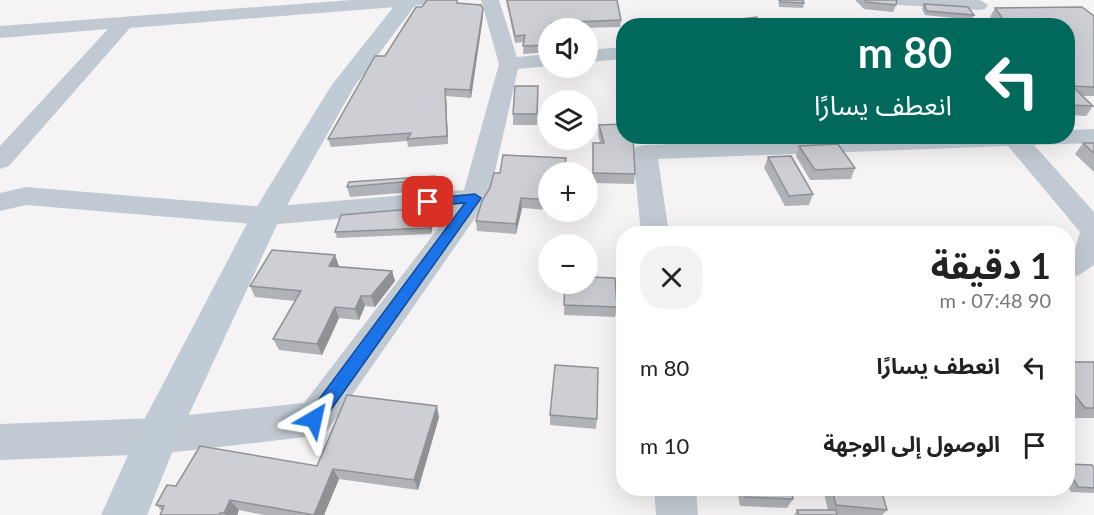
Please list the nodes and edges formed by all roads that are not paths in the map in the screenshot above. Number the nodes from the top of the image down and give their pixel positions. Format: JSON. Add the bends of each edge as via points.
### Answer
{"nodes":[{"id":1,"x":412,"y":0,"type":"edge"},
{"id":2,"x":490,"y":0,"type":"edge"},
{"id":3,"x":899,"y":0,"type":"edge"},
{"id":4,"x":975,"y":2,"type":"edge"},
{"id":5,"x":983,"y":18,"type":"edge"},
{"id":6,"x":124,"y":23,"type":"junction"},
{"id":7,"x":0,"y":32,"type":"edge"},
{"id":8,"x":616,"y":53,"type":"edge"},
{"id":9,"x":598,"y":55,"type":"edge"},
{"id":10,"x":538,"y":61,"type":"edge"},
{"id":11,"x":509,"y":64,"type":"junction"},
{"id":12,"x":1075,"y":136,"type":"edge"},
{"id":13,"x":1094,"y":136,"type":"edge"},
{"id":14,"x":841,"y":144,"type":"edge"},
{"id":15,"x":1018,"y":144,"type":"edge"},
{"id":16,"x":0,"y":161,"type":"edge"},
{"id":17,"x":475,"y":198,"type":"junction"},
{"id":18,"x":0,"y":202,"type":"edge"},
{"id":19,"x":266,"y":216,"type":"junction"},
{"id":20,"x":654,"y":226,"type":"edge"},
{"id":21,"x":1094,"y":231,"type":"edge"},
{"id":22,"x":1075,"y":263,"type":"edge"},
{"id":23,"x":158,"y":436,"type":"junction"},
{"id":24,"x":0,"y":442,"type":"edge"},
{"id":25,"x":675,"y":496,"type":"edge"},
{"id":26,"x":124,"y":515,"type":"edge"},
{"id":27,"x":676,"y":515,"type":"edge"}],
"edges":[{"from":1,"to":6,"type":"street"},
{"from":1,"to":19,"type":"street","via":[[343,86]]},
{"from":2,"to":11,"type":"street"},
{"from":3,"to":4,"type":"street"},
{"from":4,"to":5,"type":"street"},
{"from":6,"to":7,"type":"street"},
{"from":6,"to":16,"type":"street"},
{"from":8,"to":9,"type":"street"},
{"from":10,"to":11,"type":"street"},
{"from":11,"to":17,"type":"street"},
{"from":12,"to":13,"type":"street"},
{"from":14,"to":20,"type":"street","via":[[645,152]]},
{"from":15,"to":21,"type":"street"},
{"from":17,"to":19,"type":"street"},
{"from":17,"to":23,"type":"street","via":[[314,419]]},
{"from":18,"to":19,"type":"street","via":[[26,196]]},
{"from":19,"to":23,"type":"street"},
{"from":21,"to":22,"type":"street","via":[[1088,255]]},
{"from":23,"to":24,"type":"street"},
{"from":23,"to":26,"type":"street"},
{"from":25,"to":27,"type":"street"}]}
